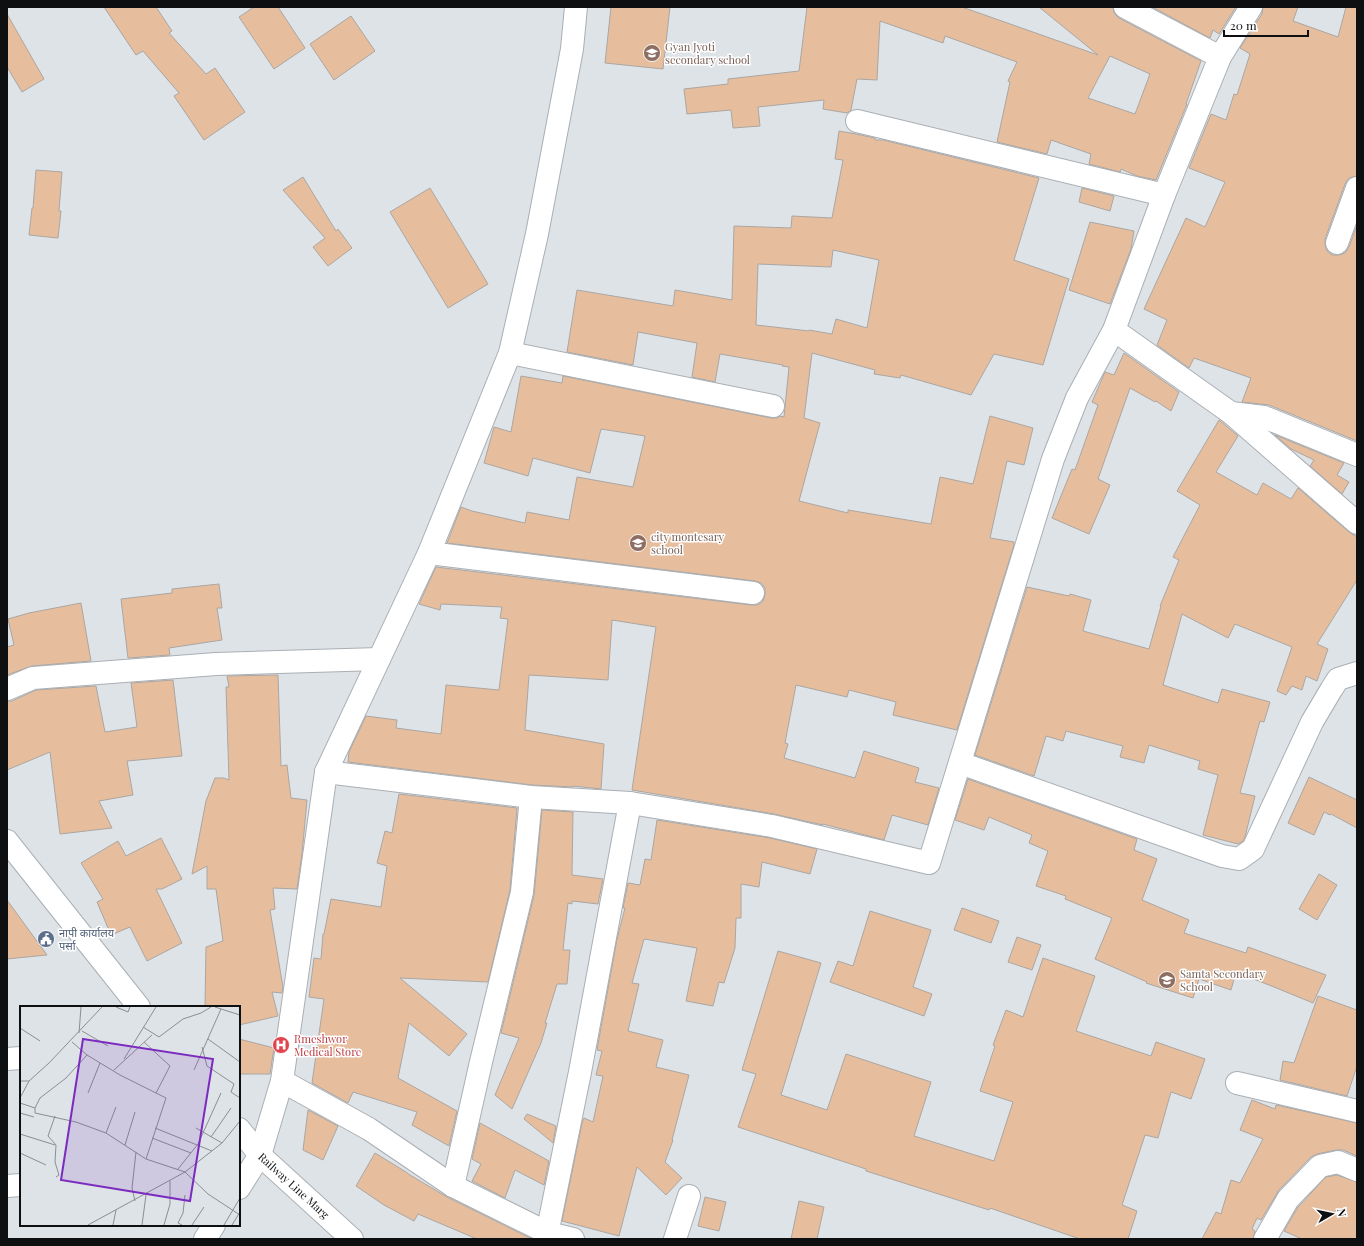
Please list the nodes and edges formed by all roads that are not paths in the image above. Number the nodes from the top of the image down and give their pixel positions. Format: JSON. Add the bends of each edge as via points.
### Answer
{"nodes":[{"id":1,"x":576,"y":7,"type":"edge"},
{"id":2,"x":1125,"y":7,"type":"edge"},
{"id":3,"x":1251,"y":7,"type":"edge"},
{"id":4,"x":1220,"y":57,"type":"junction"},
{"id":5,"x":857,"y":121,"type":"dead end"},
{"id":6,"x":1357,"y":188,"type":"edge"},
{"id":7,"x":1164,"y":195,"type":"junction"},
{"id":8,"x":1337,"y":243,"type":"dead end"},
{"id":9,"x":1114,"y":330,"type":"junction"},
{"id":10,"x":510,"y":353,"type":"junction"},
{"id":11,"x":773,"y":406,"type":"dead end"},
{"id":12,"x":1231,"y":413,"type":"junction"},
{"id":13,"x":1357,"y":456,"type":"edge"},
{"id":14,"x":1357,"y":523,"type":"edge"},
{"id":15,"x":429,"y":553,"type":"junction"},
{"id":16,"x":754,"y":593,"type":"dead end"},
{"id":17,"x":379,"y":659,"type":"junction"},
{"id":18,"x":1357,"y":673,"type":"edge"},
{"id":19,"x":7,"y":689,"type":"edge"},
{"id":20,"x":960,"y":763,"type":"junction"},
{"id":21,"x":326,"y":772,"type":"junction"},
{"id":22,"x":531,"y":797,"type":"junction"},
{"id":23,"x":630,"y":802,"type":"junction"},
{"id":24,"x":7,"y":841,"type":"edge"},
{"id":25,"x":138,"y":1006,"type":"edge"},
{"id":26,"x":20,"y":1058,"type":"edge"},
{"id":27,"x":7,"y":1059,"type":"edge"},
{"id":28,"x":282,"y":1081,"type":"junction"},
{"id":29,"x":1237,"y":1083,"type":"dead end"},
{"id":30,"x":1357,"y":1111,"type":"edge"},
{"id":31,"x":240,"y":1130,"type":"edge"},
{"id":32,"x":260,"y":1155,"type":"junction"},
{"id":33,"x":1357,"y":1170,"type":"edge"},
{"id":34,"x":20,"y":1185,"type":"edge"},
{"id":35,"x":7,"y":1186,"type":"edge"},
{"id":36,"x":240,"y":1186,"type":"edge"},
{"id":37,"x":453,"y":1186,"type":"junction"},
{"id":38,"x":689,"y":1196,"type":"dead end"},
{"id":39,"x":213,"y":1226,"type":"edge"},
{"id":40,"x":547,"y":1236,"type":"edge"},
{"id":41,"x":205,"y":1239,"type":"edge"},
{"id":42,"x":352,"y":1239,"type":"edge"},
{"id":43,"x":572,"y":1239,"type":"edge"},
{"id":44,"x":676,"y":1239,"type":"edge"},
{"id":45,"x":1265,"y":1239,"type":"edge"}],
"edges":[{"from":1,"to":10,"type":"street","via":[[572,49],[537,234]]},
{"from":2,"to":4,"type":"street"},
{"from":3,"to":4,"type":"street"},
{"from":4,"to":7,"type":"street"},
{"from":5,"to":7,"type":"street"},
{"from":6,"to":8,"type":"street"},
{"from":7,"to":9,"type":"street"},
{"from":9,"to":12,"type":"street"},
{"from":9,"to":20,"type":"street","via":[[1077,398],[1053,459]]},
{"from":10,"to":11,"type":"street"},
{"from":10,"to":15,"type":"street"},
{"from":12,"to":13,"type":"street","via":[[1264,417]]},
{"from":12,"to":14,"type":"street"},
{"from":15,"to":16,"type":"street"},
{"from":15,"to":17,"type":"street"},
{"from":17,"to":19,"type":"street","via":[[216,664],[33,678]]},
{"from":17,"to":21,"type":"street"},
{"from":18,"to":20,"type":"street","via":[[1338,679],[1331,690],[1312,722],[1253,849],[1239,859],[1222,856]]},
{"from":20,"to":23,"type":"street","via":[[929,863],[772,826]]},
{"from":21,"to":22,"type":"street"},
{"from":21,"to":28,"type":"street"},
{"from":22,"to":23,"type":"street"},
{"from":22,"to":37,"type":"street","via":[[522,892]]},
{"from":23,"to":40,"type":"street"},
{"from":24,"to":25,"type":"street"},
{"from":26,"to":27,"type":"street"},
{"from":28,"to":32,"type":"street"},
{"from":28,"to":37,"type":"street","via":[[370,1129]]},
{"from":29,"to":30,"type":"street"},
{"from":31,"to":32,"type":"street","name":"Railway Line Marg"},
{"from":32,"to":36,"type":"street"},
{"from":32,"to":42,"type":"street","name":"Railway Line Marg"},
{"from":33,"to":45,"type":"street","via":[[1338,1162],[1320,1166],[1288,1199]]},
{"from":34,"to":35,"type":"street"},
{"from":37,"to":40,"type":"street"},
{"from":38,"to":44,"type":"street"},
{"from":39,"to":41,"type":"street"},
{"from":40,"to":43,"type":"street"}]}
